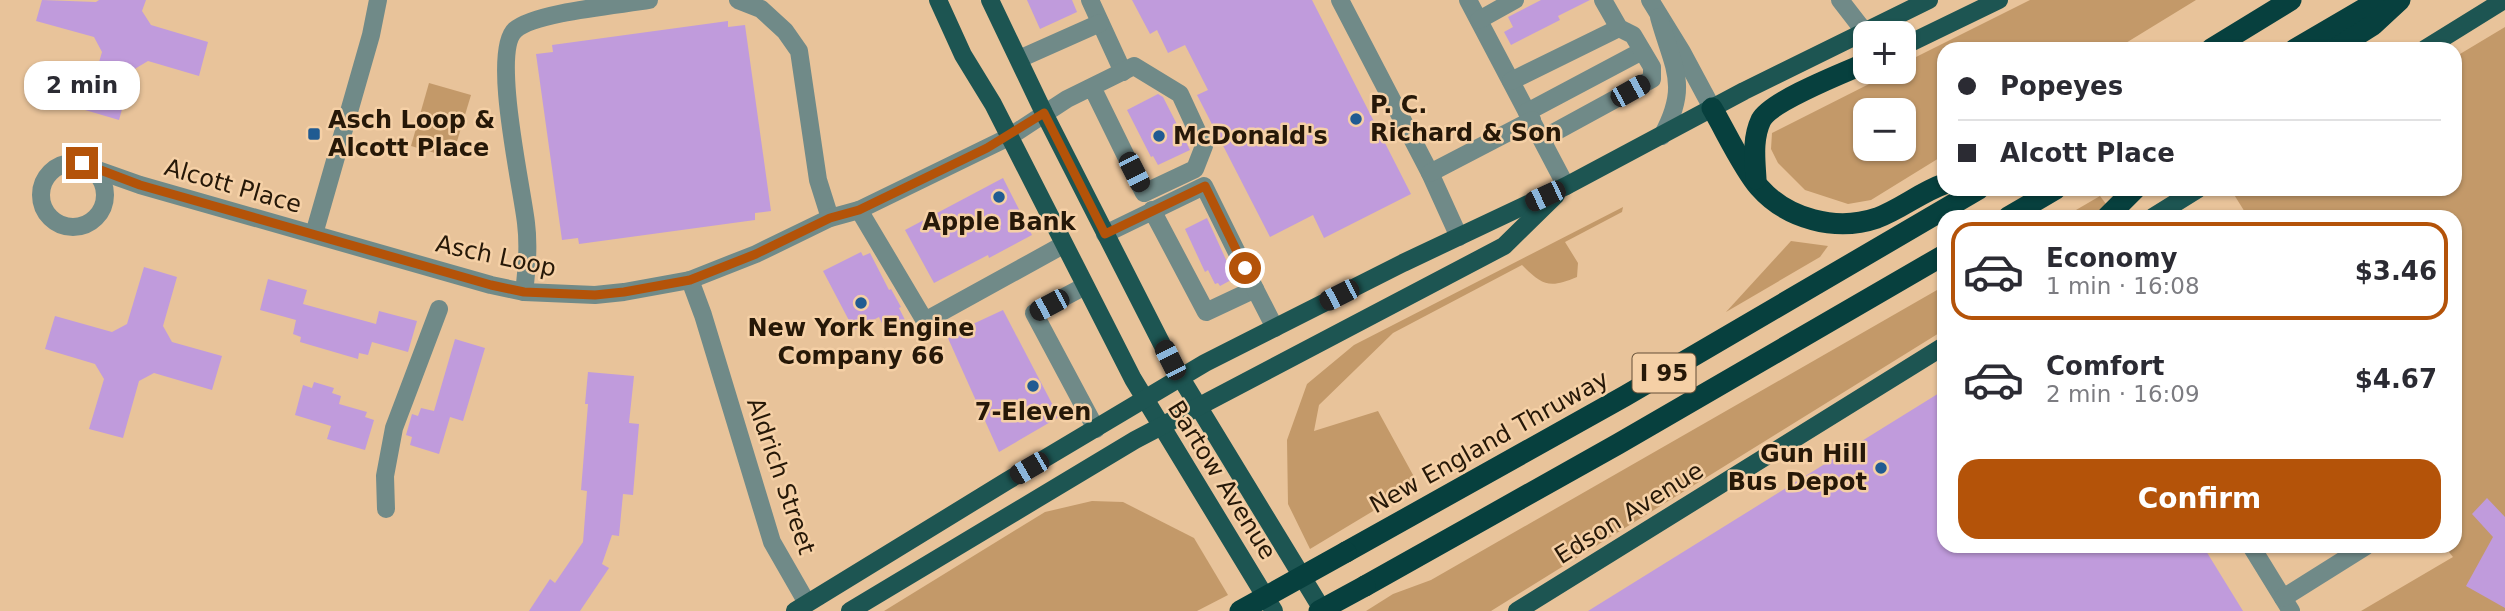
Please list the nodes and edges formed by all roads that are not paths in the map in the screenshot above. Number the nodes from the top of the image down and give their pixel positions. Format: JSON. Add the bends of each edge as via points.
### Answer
{"nodes":[{"id":1,"x":378,"y":0,"type":"edge"},
{"id":2,"x":649,"y":0,"type":"edge"},
{"id":3,"x":738,"y":0,"type":"edge"},
{"id":4,"x":937,"y":0,"type":"edge"},
{"id":5,"x":990,"y":0,"type":"edge"},
{"id":6,"x":1090,"y":0,"type":"edge"},
{"id":7,"x":1340,"y":0,"type":"edge"},
{"id":8,"x":1468,"y":0,"type":"edge"},
{"id":9,"x":1515,"y":0,"type":"edge"},
{"id":10,"x":1603,"y":0,"type":"edge"},
{"id":11,"x":1650,"y":0,"type":"edge"},
{"id":12,"x":1840,"y":0,"type":"edge"},
{"id":13,"x":1929,"y":0,"type":"edge"},
{"id":14,"x":1999,"y":0,"type":"edge"},
{"id":15,"x":2291,"y":0,"type":"edge"},
{"id":16,"x":2379,"y":0,"type":"edge"},
{"id":17,"x":2400,"y":0,"type":"edge"},
{"id":18,"x":2504,"y":0,"type":"edge"},
{"id":19,"x":1659,"y":17,"type":"junction"},
{"id":20,"x":1479,"y":20,"type":"junction"},
{"id":21,"x":1856,"y":21,"type":"edge"},
{"id":22,"x":1885,"y":21,"type":"edge"},
{"id":23,"x":1100,"y":23,"type":"junction"},
{"id":24,"x":1619,"y":28,"type":"junction"},
{"id":25,"x":1853,"y":37,"type":"edge"},
{"id":26,"x":1916,"y":40,"type":"edge"},
{"id":27,"x":2222,"y":42,"type":"edge"},
{"id":28,"x":2307,"y":42,"type":"edge"},
{"id":29,"x":2346,"y":42,"type":"edge"},
{"id":30,"x":2436,"y":42,"type":"edge"},
{"id":31,"x":1642,"y":51,"type":"junction"},
{"id":32,"x":1019,"y":59,"type":"junction"},
{"id":33,"x":1129,"y":69,"type":"junction"},
{"id":34,"x":1853,"y":69,"type":"edge"},
{"id":35,"x":1511,"y":80,"type":"junction"},
{"id":36,"x":1091,"y":87,"type":"junction"},
{"id":37,"x":1712,"y":108,"type":"junction"},
{"id":38,"x":1044,"y":113,"type":"junction"},
{"id":39,"x":1530,"y":116,"type":"junction"},
{"id":40,"x":1009,"y":136,"type":"junction"},
{"id":41,"x":1662,"y":136,"type":"junction"},
{"id":42,"x":1542,"y":139,"type":"junction"},
{"id":43,"x":92,"y":168,"type":"junction"},
{"id":44,"x":1430,"y":173,"type":"junction"},
{"id":45,"x":140,"y":185,"type":"junction"},
{"id":46,"x":1757,"y":185,"type":"junction"},
{"id":47,"x":1566,"y":186,"type":"junction"},
{"id":48,"x":1937,"y":188,"type":"edge"},
{"id":49,"x":1967,"y":196,"type":"edge"},
{"id":50,"x":2044,"y":196,"type":"edge"},
{"id":51,"x":2128,"y":196,"type":"edge"},
{"id":52,"x":2187,"y":196,"type":"edge"},
{"id":53,"x":105,"y":197,"type":"junction"},
{"id":54,"x":859,"y":210,"type":"junction"},
{"id":55,"x":1943,"y":210,"type":"edge"},
{"id":56,"x":2020,"y":210,"type":"edge"},
{"id":57,"x":2114,"y":210,"type":"edge"},
{"id":58,"x":2164,"y":210,"type":"edge"},
{"id":59,"x":1152,"y":211,"type":"junction"},
{"id":60,"x":1937,"y":214,"type":"edge"},
{"id":61,"x":830,"y":218,"type":"junction"},
{"id":62,"x":314,"y":234,"type":"junction"},
{"id":63,"x":1105,"y":234,"type":"junction"},
{"id":64,"x":1459,"y":237,"type":"junction"},
{"id":65,"x":1063,"y":245,"type":"junction"},
{"id":66,"x":1937,"y":259,"type":"edge"},
{"id":67,"x":690,"y":280,"type":"junction"},
{"id":68,"x":1085,"y":286,"type":"junction"},
{"id":69,"x":1255,"y":289,"type":"junction"},
{"id":70,"x":524,"y":292,"type":"junction"},
{"id":71,"x":439,"y":309,"type":"dead end"},
{"id":72,"x":1275,"y":328,"type":"junction"},
{"id":73,"x":1937,"y":350,"type":"edge"},
{"id":74,"x":1181,"y":378,"type":"junction"},
{"id":75,"x":1144,"y":400,"type":"junction"},
{"id":76,"x":1199,"y":407,"type":"junction"},
{"id":77,"x":1161,"y":427,"type":"junction"},
{"id":78,"x":1096,"y":429,"type":"junction"},
{"id":79,"x":386,"y":509,"type":"dead end"},
{"id":80,"x":2255,"y":553,"type":"edge"},
{"id":81,"x":2357,"y":553,"type":"edge"},
{"id":82,"x":2287,"y":605,"type":"edge"},
{"id":83,"x":801,"y":607,"type":"edge"},
{"id":84,"x":1525,"y":609,"type":"edge"},
{"id":85,"x":850,"y":611,"type":"edge"},
{"id":86,"x":1240,"y":611,"type":"edge"},
{"id":87,"x":1274,"y":611,"type":"edge"},
{"id":88,"x":1321,"y":611,"type":"edge"}],
"edges":[{"from":1,"to":62,"type":"street"},
{"from":2,"to":70,"type":"street","via":[[545,17],[517,28],[508,39],[505,75],[526,225]]},
{"from":3,"to":61,"type":"street","via":[[761,9],[799,51],[818,180]]},
{"from":4,"to":40,"type":"main road","name":"Bartow Avenue"},
{"from":5,"to":32,"type":"main road","name":"Bartow Avenue"},
{"from":6,"to":23,"type":"street"},
{"from":7,"to":44,"type":"street"},
{"from":8,"to":20,"type":"street"},
{"from":9,"to":20,"type":"street"},
{"from":10,"to":24,"type":"street"},
{"from":11,"to":19,"type":"street"},
{"from":12,"to":21,"type":"street"},
{"from":13,"to":22,"type":"main road"},
{"from":14,"to":26,"type":"main road"},
{"from":15,"to":27,"type":"highway"},
{"from":16,"to":28,"type":"highway"},
{"from":17,"to":29,"type":"highway"},
{"from":18,"to":30,"type":"main road"},
{"from":19,"to":37,"type":"street"},
{"from":19,"to":41,"type":"street","via":[[1678,93]]},
{"from":20,"to":35,"type":"street"},
{"from":23,"to":32,"type":"street"},
{"from":23,"to":33,"type":"street"},
{"from":24,"to":31,"type":"street","via":[[1633,35]]},
{"from":24,"to":35,"type":"street"},
{"from":25,"to":37,"type":"main road"},
{"from":31,"to":39,"type":"street"},
{"from":31,"to":42,"type":"street","via":[[1652,67],[1652,79]]},
{"from":32,"to":38,"type":"main road","name":"Bartow Avenue"},
{"from":33,"to":36,"type":"street","name":"Asch Loop"},
{"from":33,"to":36,"type":"street","via":[[1180,94],[1203,146],[1195,169],[1144,193]]},
{"from":34,"to":46,"type":"highway","via":[[1766,113],[1755,138]]},
{"from":35,"to":39,"type":"street"},
{"from":36,"to":38,"type":"street","name":"Asch Loop"},
{"from":37,"to":41,"type":"main road"},
{"from":37,"to":46,"type":"highway"},
{"from":38,"to":40,"type":"street","name":"Asch Loop"},
{"from":38,"to":63,"type":"main road","name":"Bartow Avenue"},
{"from":39,"to":42,"type":"street"},
{"from":39,"to":44,"type":"street"},
{"from":40,"to":54,"type":"street","name":"Asch Loop"},
{"from":40,"to":65,"type":"main road","name":"Bartow Avenue"},
{"from":41,"to":47,"type":"main road"},
{"from":42,"to":47,"type":"street"},
{"from":43,"to":45,"type":"street","name":"Alcott Place"},
{"from":43,"to":53,"type":"street","via":[[100,176]]},
{"from":43,"to":53,"type":"street","name":"Alcott Place","via":[[71,162],[51,171],[40,190],[45,211],[60,225],[80,227],[97,216]]},
{"from":44,"to":64,"type":"street"},
{"from":45,"to":53,"type":"street","name":"Alcott Place"},
{"from":45,"to":62,"type":"street","name":"Alcott Place"},
{"from":46,"to":48,"type":"highway","via":[[1791,212],[1835,223],[1874,219]]},
{"from":47,"to":64,"type":"main road"},
{"from":47,"to":76,"type":"main road","via":[[1504,246]]},
{"from":49,"to":55,"type":"highway","name":"New England Thruway","number":"I 95","bridge":true},
{"from":50,"to":56,"type":"highway"},
{"from":51,"to":57,"type":"highway"},
{"from":52,"to":58,"type":"main road"},
{"from":54,"to":61,"type":"street","name":"Asch Loop"},
{"from":54,"to":65,"type":"street","via":[[925,321]]},
{"from":59,"to":63,"type":"street"},
{"from":59,"to":69,"type":"street","via":[[1206,312]]},
{"from":59,"to":69,"type":"street","via":[[1205,186]]},
{"from":60,"to":86,"type":"highway","name":"New England Thruway","number":"I 95","bridge":true,"via":[[1625,396]]},
{"from":61,"to":67,"type":"street","name":"Asch Loop"},
{"from":62,"to":70,"type":"street","name":"Asch Loop"},
{"from":63,"to":74,"type":"main road","name":"Bartow Avenue"},
{"from":64,"to":72,"type":"main road"},
{"from":65,"to":68,"type":"main road","name":"Bartow Avenue"},
{"from":66,"to":88,"type":"highway","number":"I 95","bridge":true},
{"from":67,"to":70,"type":"street","name":"Asch Loop","via":[[595,295]]},
{"from":67,"to":83,"type":"street","name":"Aldrich Street","via":[[772,542]]},
{"from":68,"to":75,"type":"main road","name":"Bartow Avenue"},
{"from":68,"to":78,"type":"street","via":[[1034,313]]},
{"from":69,"to":72,"type":"street"},
{"from":71,"to":79,"type":"street","via":[[394,428],[385,476]]},
{"from":72,"to":74,"type":"main road"},
{"from":73,"to":84,"type":"main road","name":"Edson Avenue"},
{"from":74,"to":75,"type":"main road"},
{"from":74,"to":76,"type":"main road","name":"Bartow Avenue"},
{"from":75,"to":77,"type":"main road","name":"Bartow Avenue"},
{"from":75,"to":78,"type":"main road"},
{"from":76,"to":77,"type":"main road"},
{"from":76,"to":88,"type":"main road","name":"Bartow Avenue"},
{"from":77,"to":85,"type":"main road"},
{"from":77,"to":87,"type":"main road","name":"Bartow Avenue"},
{"from":78,"to":83,"type":"main road"},
{"from":80,"to":82,"type":"street"},
{"from":81,"to":82,"type":"street"}]}
